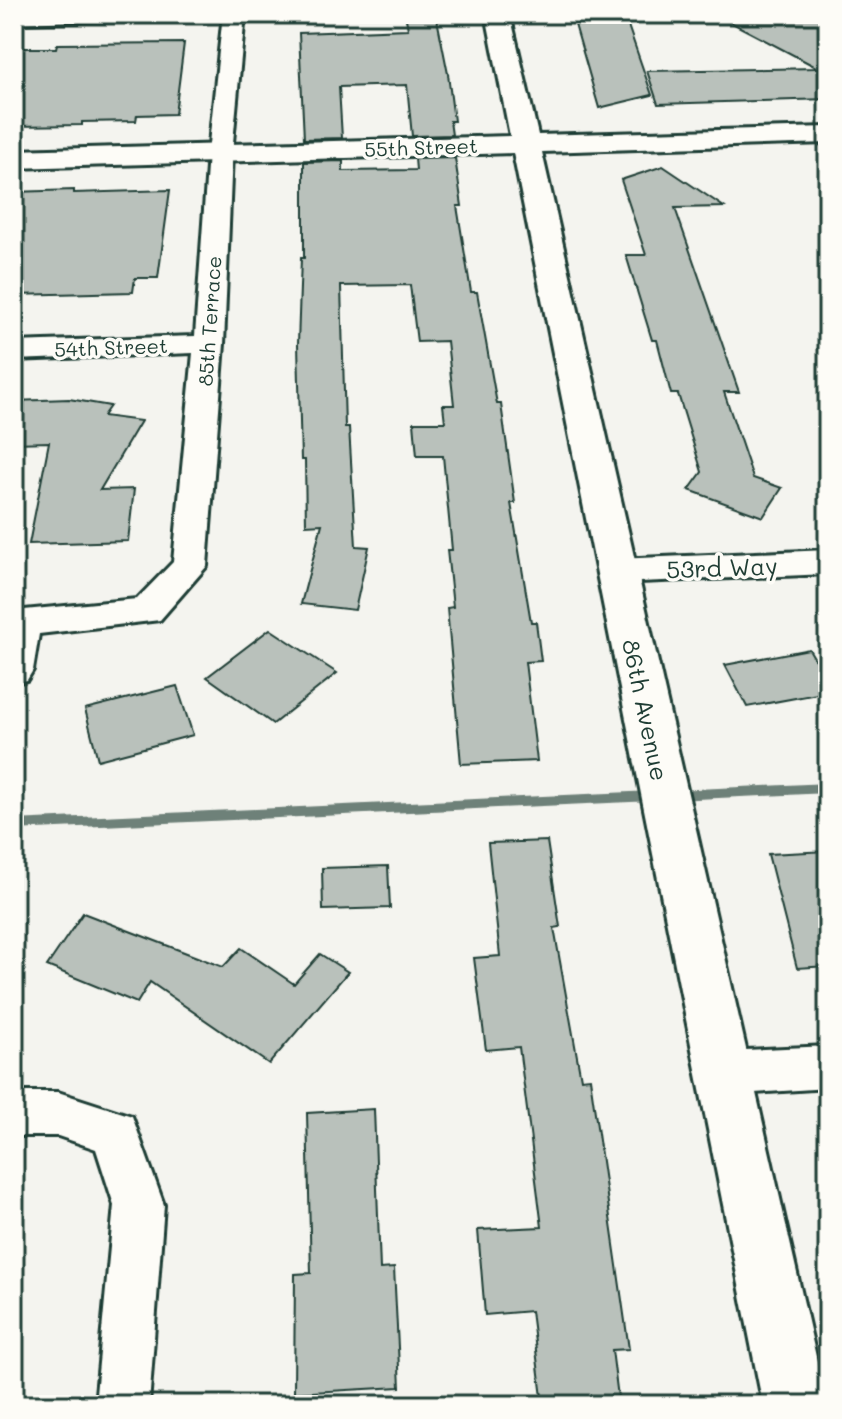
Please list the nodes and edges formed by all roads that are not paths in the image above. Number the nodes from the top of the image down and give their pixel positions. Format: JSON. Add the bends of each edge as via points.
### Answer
{"nodes":[{"id":1,"x":119,"y":14,"type":"edge"},
{"id":2,"x":234,"y":14,"type":"edge"},
{"id":3,"x":498,"y":14,"type":"edge"},
{"id":4,"x":14,"y":17,"type":"edge"},
{"id":5,"x":828,"y":135,"type":"edge"},
{"id":6,"x":525,"y":143,"type":"junction"},
{"id":7,"x":220,"y":153,"type":"junction"},
{"id":8,"x":14,"y":159,"type":"edge"},
{"id":9,"x":209,"y":344,"type":"junction"},
{"id":10,"x":14,"y":351,"type":"edge"},
{"id":11,"x":828,"y":562,"type":"edge"},
{"id":12,"x":616,"y":571,"type":"junction"},
{"id":13,"x":18,"y":624,"type":"edge"},
{"id":14,"x":14,"y":670,"type":"edge"},
{"id":15,"x":828,"y":1067,"type":"edge"},
{"id":16,"x":724,"y":1073,"type":"junction"},
{"id":17,"x":14,"y":1114,"type":"edge"},
{"id":18,"x":122,"y":1405,"type":"edge"},
{"id":19,"x":795,"y":1405,"type":"edge"}],
"edges":[{"from":1,"to":4,"type":"street"},
{"from":2,"to":7,"type":"street","name":"85th Terrace"},
{"from":3,"to":6,"type":"street","name":"86th Avenue"},
{"from":5,"to":6,"type":"street","name":"55th Street"},
{"from":6,"to":7,"type":"street","name":"55th Street"},
{"from":6,"to":12,"type":"street","name":"86th Avenue"},
{"from":7,"to":8,"type":"street","name":"55th Street"},
{"from":7,"to":9,"type":"street","name":"85th Terrace"},
{"from":9,"to":10,"type":"street","name":"54th Street"},
{"from":9,"to":13,"type":"street","name":"85th Terrace","via":[[190,566],[147,611]]},
{"from":11,"to":12,"type":"street","name":"53rd Way"},
{"from":12,"to":16,"type":"street","name":"86th Avenue"},
{"from":13,"to":14,"type":"street"},
{"from":15,"to":16,"type":"street"},
{"from":16,"to":19,"type":"street","name":"86th Avenue"},
{"from":17,"to":18,"type":"street","via":[[58,1114],[115,1132],[139,1205]]}]}
